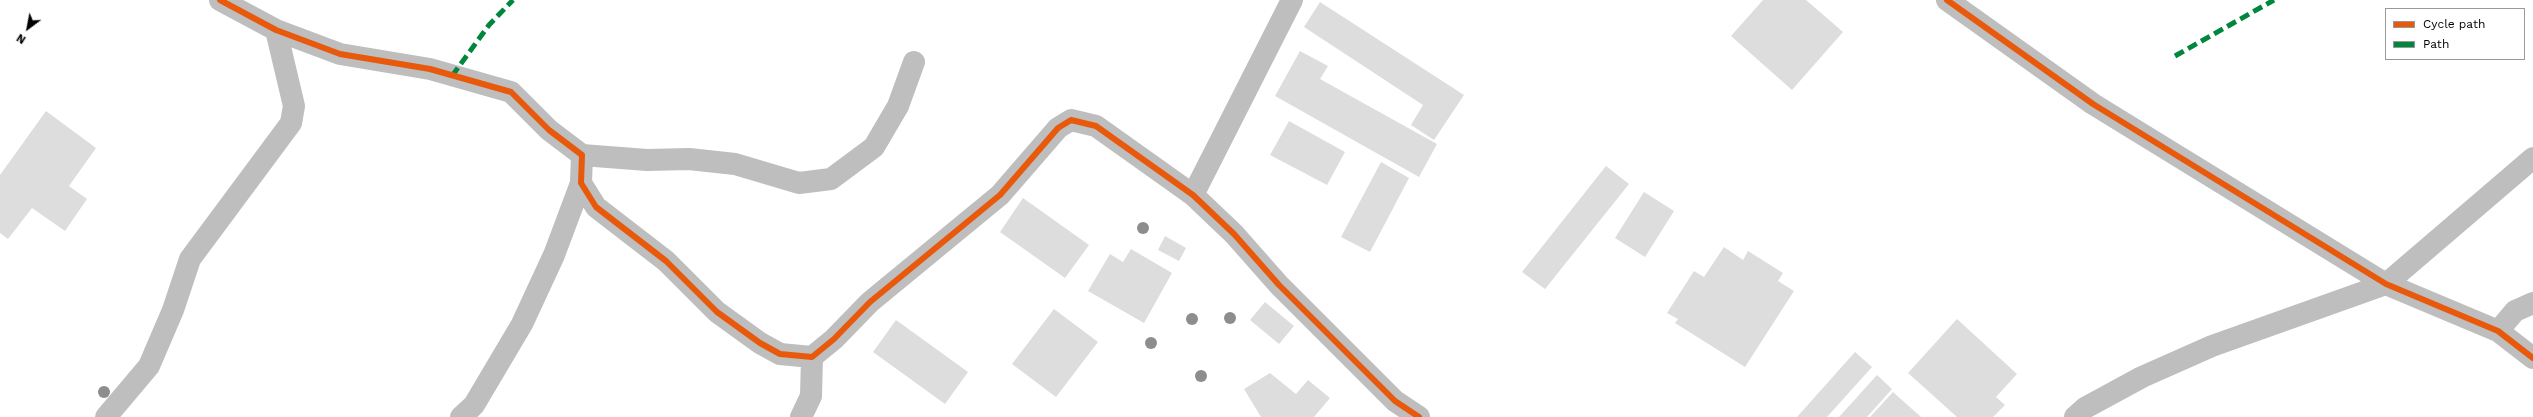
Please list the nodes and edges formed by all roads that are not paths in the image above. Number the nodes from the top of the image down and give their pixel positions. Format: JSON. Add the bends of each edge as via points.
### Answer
{"nodes":[{"id":1,"x":220,"y":0,"type":"edge"},
{"id":2,"x":1292,"y":0,"type":"edge"},
{"id":3,"x":1947,"y":0,"type":"edge"},
{"id":4,"x":276,"y":30,"type":"junction"},
{"id":5,"x":914,"y":62,"type":"dead end"},
{"id":6,"x":582,"y":155,"type":"junction"},
{"id":7,"x":2533,"y":158,"type":"edge"},
{"id":8,"x":581,"y":183,"type":"junction"},
{"id":9,"x":1193,"y":195,"type":"junction"},
{"id":10,"x":2386,"y":284,"type":"junction"},
{"id":11,"x":2533,"y":303,"type":"edge"},
{"id":12,"x":2498,"y":331,"type":"junction"},
{"id":13,"x":812,"y":357,"type":"junction"},
{"id":14,"x":2533,"y":358,"type":"edge"},
{"id":15,"x":106,"y":417,"type":"edge"},
{"id":16,"x":461,"y":417,"type":"edge"},
{"id":17,"x":801,"y":417,"type":"edge"},
{"id":18,"x":1419,"y":417,"type":"edge"},
{"id":19,"x":2075,"y":417,"type":"edge"}],
"edges":[{"from":1,"to":4,"type":"street"},
{"from":2,"to":9,"type":"street"},
{"from":3,"to":10,"type":"street","via":[[2093,104]]},
{"from":4,"to":6,"type":"street","via":[[340,54],[430,70],[511,92],[550,130]]},
{"from":4,"to":15,"type":"street","via":[[294,106],[291,123],[190,259],[173,310],[149,366]]},
{"from":5,"to":6,"type":"street","via":[[898,106],[874,147],[831,179],[799,183],[735,164],[689,159],[647,160]]},
{"from":6,"to":8,"type":"street"},
{"from":7,"to":10,"type":"street"},
{"from":8,"to":13,"type":"street","via":[[596,207],[666,261],[717,312],[780,354]]},
{"from":8,"to":16,"type":"street","via":[[554,255],[522,324],[474,406]]},
{"from":9,"to":13,"type":"street","via":[[1096,126],[1071,120],[1058,128],[1000,195],[870,302],[834,339]]},
{"from":9,"to":18,"type":"street","via":[[1395,401]]},
{"from":10,"to":12,"type":"street"},
{"from":10,"to":19,"type":"street","via":[[2212,346],[2142,377],[2085,408]]},
{"from":11,"to":12,"type":"street","via":[[2515,311]]},
{"from":12,"to":14,"type":"street"},
{"from":13,"to":17,"type":"street","via":[[811,396]]}]}
